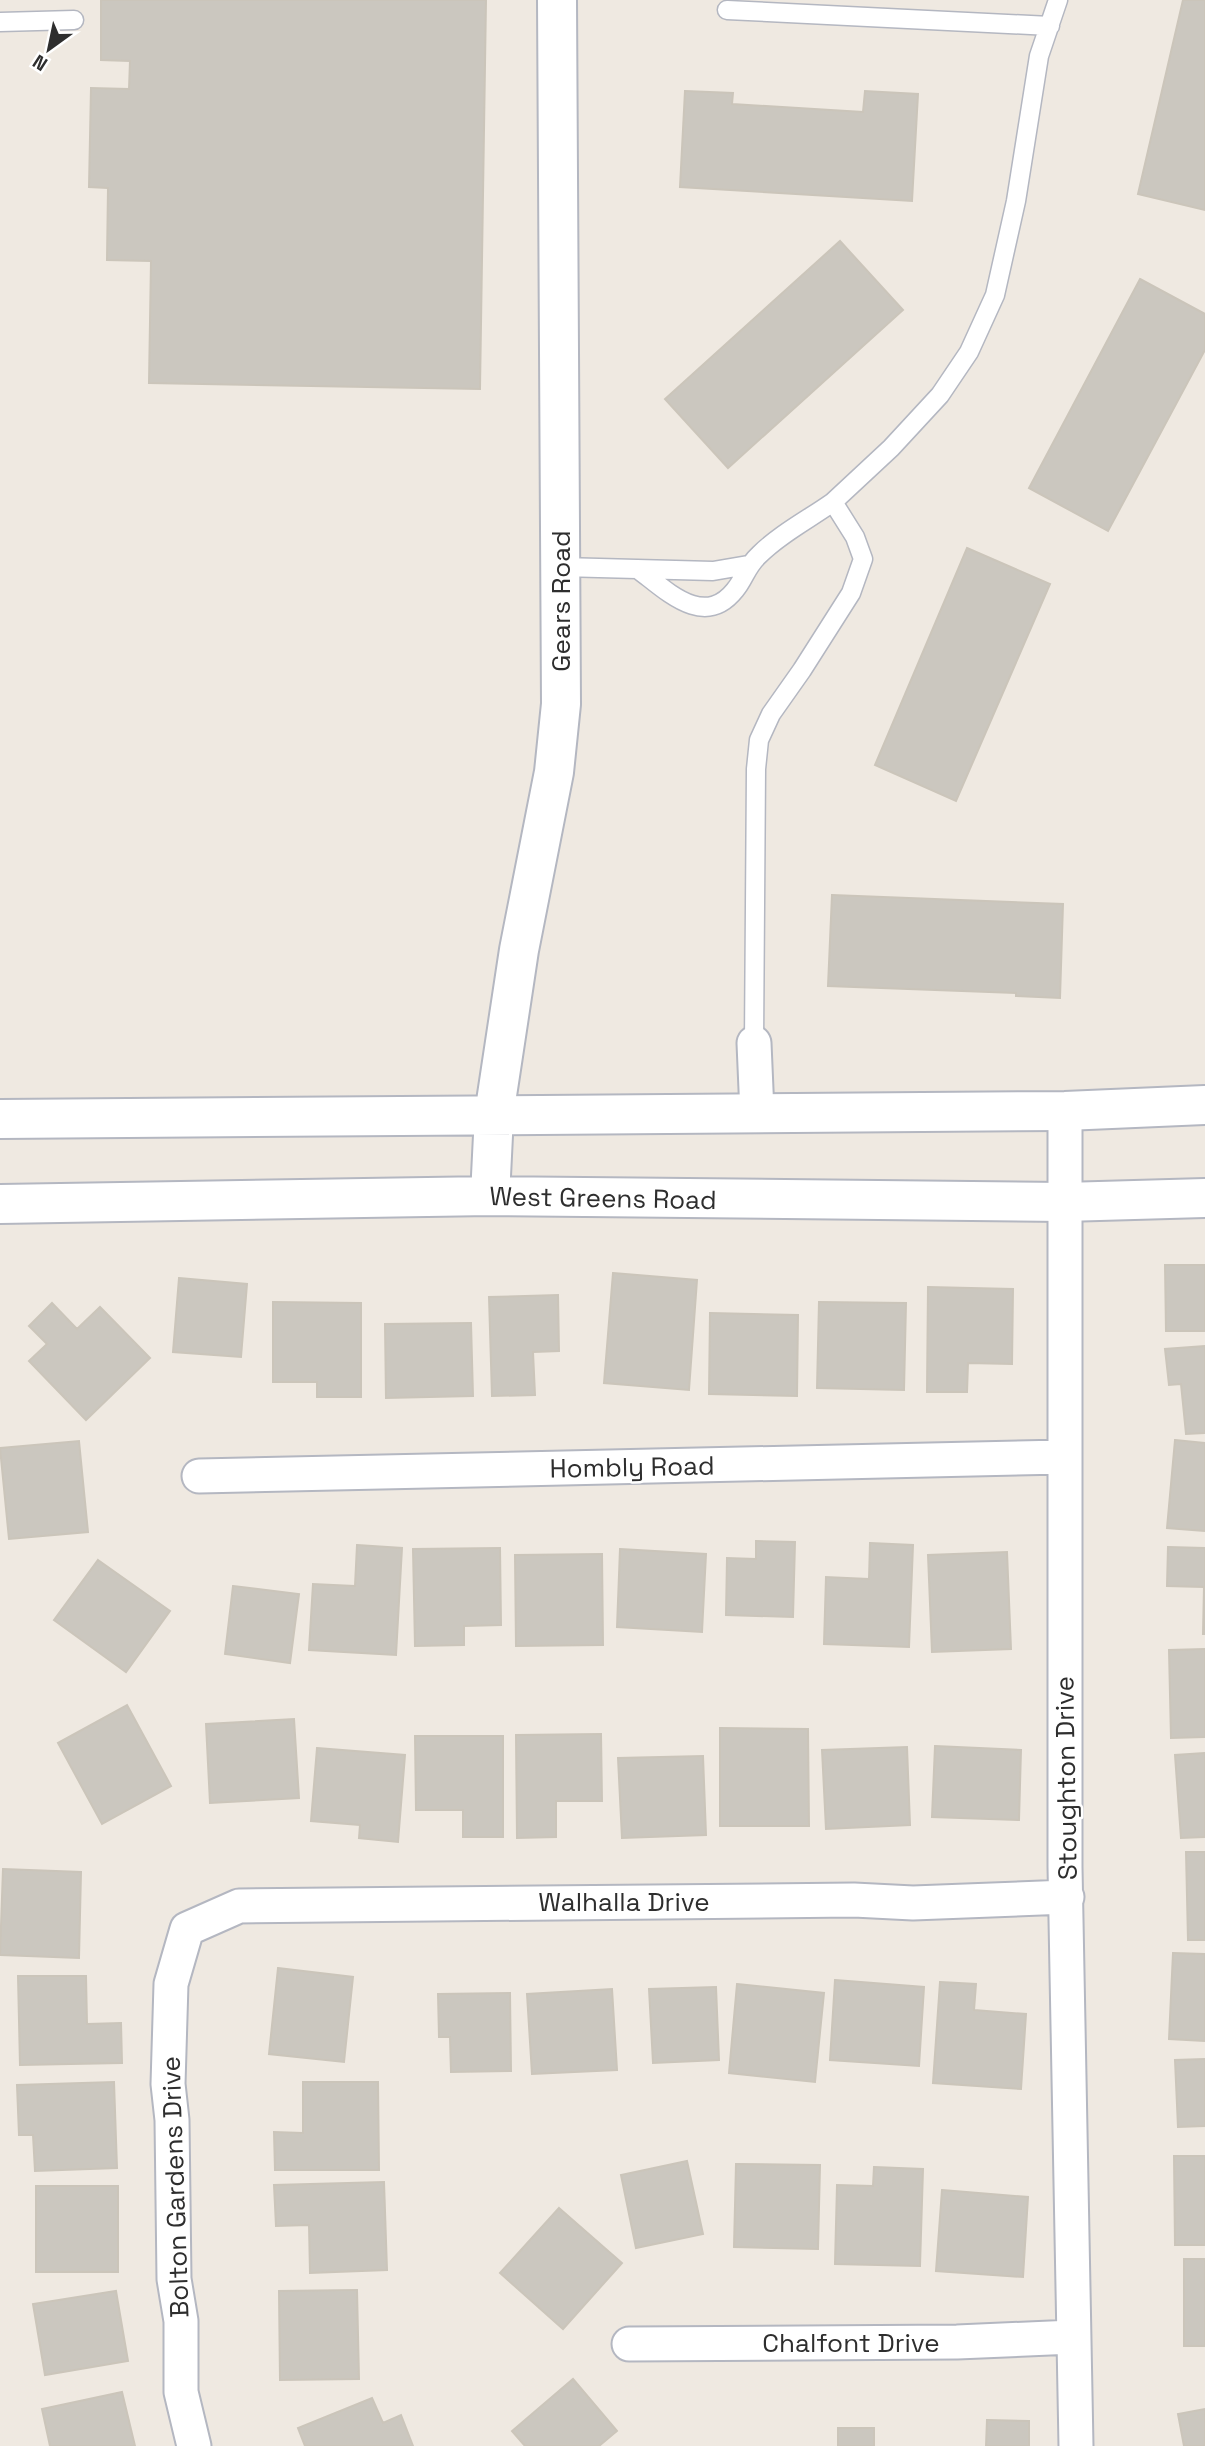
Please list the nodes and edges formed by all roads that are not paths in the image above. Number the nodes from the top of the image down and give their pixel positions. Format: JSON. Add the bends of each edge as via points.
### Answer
{"nodes":[{"id":1,"x":558,"y":0,"type":"edge"},
{"id":2,"x":1058,"y":0,"type":"edge"},
{"id":3,"x":727,"y":10,"type":"dead end"},
{"id":4,"x":74,"y":20,"type":"dead end"},
{"id":5,"x":0,"y":22,"type":"edge"},
{"id":6,"x":1050,"y":26,"type":"junction"},
{"id":7,"x":833,"y":502,"type":"junction"},
{"id":8,"x":748,"y":565,"type":"junction"},
{"id":9,"x":561,"y":567,"type":"junction"},
{"id":10,"x":639,"y":570,"type":"junction"},
{"id":11,"x":754,"y":1043,"type":"joint"},
{"id":12,"x":1205,"y":1105,"type":"edge"},
{"id":13,"x":1065,"y":1111,"type":"junction"},
{"id":14,"x":757,"y":1113,"type":"junction"},
{"id":15,"x":494,"y":1115,"type":"junction"},
{"id":16,"x":0,"y":1119,"type":"edge"},
{"id":17,"x":490,"y":1196,"type":"junction"},
{"id":18,"x":1205,"y":1198,"type":"edge"},
{"id":19,"x":1065,"y":1202,"type":"junction"},
{"id":20,"x":0,"y":1204,"type":"edge"},
{"id":21,"x":1065,"y":1457,"type":"junction"},
{"id":22,"x":199,"y":1476,"type":"dead end"},
{"id":23,"x":1067,"y":1897,"type":"junction"},
{"id":24,"x":187,"y":1929,"type":"joint"},
{"id":25,"x":1073,"y":2337,"type":"junction"},
{"id":26,"x":629,"y":2344,"type":"dead end"},
{"id":27,"x":194,"y":2446,"type":"edge"},
{"id":28,"x":1076,"y":2446,"type":"edge"}],
"edges":[{"from":1,"to":9,"type":"main road","name":"Gears Road"},
{"from":2,"to":6,"type":"lane"},
{"from":3,"to":6,"type":"lane"},
{"from":4,"to":5,"type":"lane"},
{"from":6,"to":7,"type":"lane","via":[[1039,57],[1016,201],[995,295],[969,352],[940,395]]},
{"from":7,"to":8,"type":"lane","via":[[766,547]]},
{"from":7,"to":11,"type":"lane","via":[[863,559],[851,593],[771,714],[759,740]]},
{"from":8,"to":10,"type":"lane"},
{"from":8,"to":10,"type":"lane","via":[[735,590],[710,607],[693,607]]},
{"from":9,"to":10,"type":"lane"},
{"from":9,"to":15,"type":"main road","name":"Gears Road","via":[[561,704],[554,772],[519,950]]},
{"from":11,"to":14,"type":"street"},
{"from":12,"to":13,"type":"main road"},
{"from":13,"to":14,"type":"main road"},
{"from":13,"to":19,"type":"street","name":"Stoughton Drive"},
{"from":14,"to":15,"type":"main road"},
{"from":15,"to":16,"type":"main road"},
{"from":15,"to":17,"type":"main road","name":"Gears Road"},
{"from":17,"to":19,"type":"main road","name":"West Greens Road"},
{"from":17,"to":20,"type":"main road","name":"West Greens Road"},
{"from":18,"to":19,"type":"main road","name":"West Greens Road"},
{"from":19,"to":21,"type":"street","name":"Stoughton Drive"},
{"from":21,"to":22,"type":"street","name":"Hombly Road"},
{"from":21,"to":23,"type":"street","name":"Stoughton Drive"},
{"from":23,"to":24,"type":"street","name":"Walhalla Drive","via":[[913,1903],[239,1906]]},
{"from":23,"to":25,"type":"street","name":"Stoughton Drive"},
{"from":24,"to":27,"type":"street","name":"Bolton Gardens Drive","via":[[171,1984],[168,2084],[181,2392]]},
{"from":25,"to":26,"type":"street","name":"Chalfont Drive"},
{"from":25,"to":28,"type":"street","name":"Stoughton Drive"}]}
